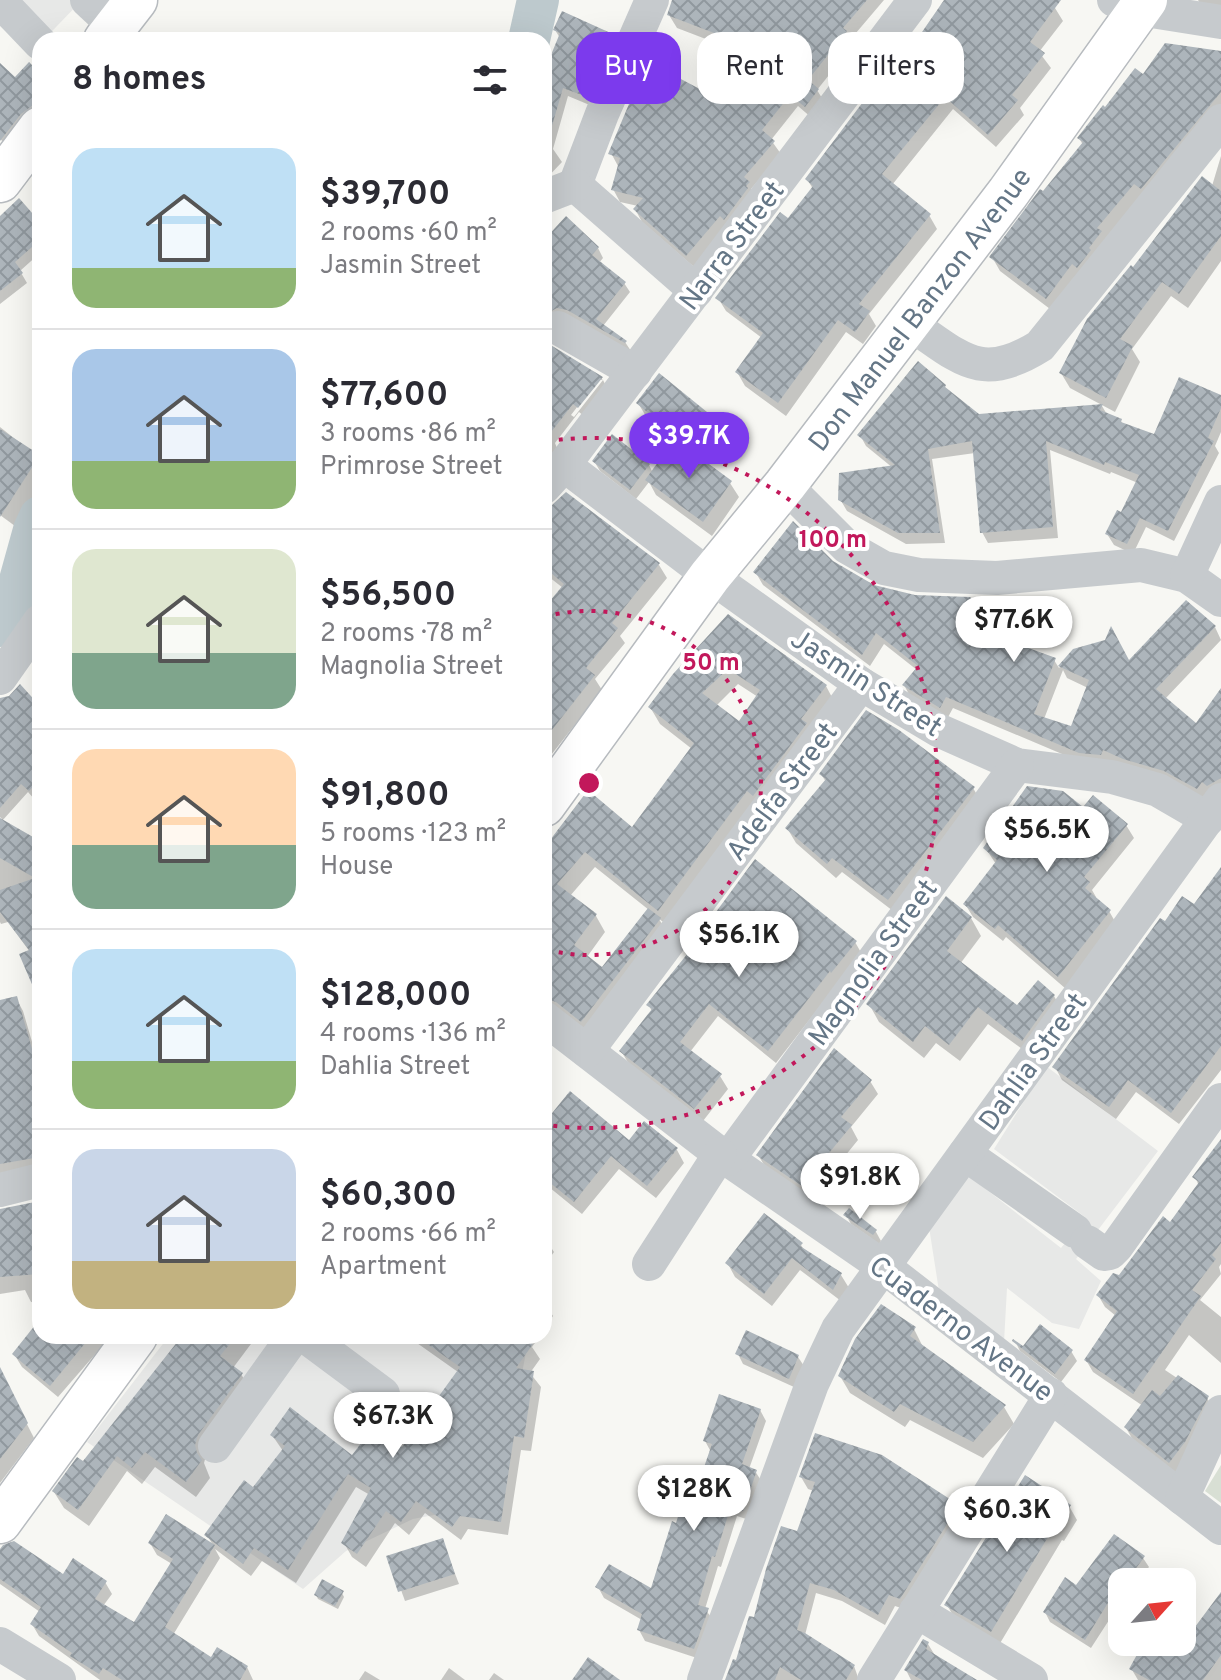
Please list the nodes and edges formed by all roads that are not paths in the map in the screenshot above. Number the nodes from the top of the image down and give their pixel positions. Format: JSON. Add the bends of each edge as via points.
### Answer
{"nodes":[{"id":1,"x":27,"y":0,"type":"edge"},
{"id":2,"x":652,"y":0,"type":"edge"},
{"id":3,"x":915,"y":0,"type":"edge"},
{"id":4,"x":0,"y":1,"type":"edge"},
{"id":5,"x":1133,"y":3,"type":"edge"},
{"id":6,"x":1221,"y":22,"type":"edge"},
{"id":7,"x":57,"y":32,"type":"edge"},
{"id":8,"x":32,"y":35,"type":"edge"},
{"id":9,"x":1221,"y":121,"type":"edge"},
{"id":10,"x":32,"y":139,"type":"edge"},
{"id":11,"x":0,"y":181,"type":"edge"},
{"id":12,"x":559,"y":191,"type":"edge"},
{"id":13,"x":696,"y":291,"type":"junction"},
{"id":14,"x":909,"y":323,"type":"junction"},
{"id":15,"x":558,"y":328,"type":"dead end"},
{"id":16,"x":635,"y":372,"type":"junction"},
{"id":17,"x":554,"y":476,"type":"edge"},
{"id":18,"x":785,"y":485,"type":"junction"},
{"id":19,"x":1221,"y":502,"type":"edge"},
{"id":20,"x":710,"y":576,"type":"junction"},
{"id":21,"x":1187,"y":576,"type":"junction"},
{"id":22,"x":1221,"y":600,"type":"edge"},
{"id":23,"x":32,"y":632,"type":"edge"},
{"id":24,"x":0,"y":678,"type":"edge"},
{"id":25,"x":861,"y":684,"type":"junction"},
{"id":26,"x":1017,"y":765,"type":"junction"},
{"id":27,"x":552,"y":794,"type":"edge"},
{"id":28,"x":1214,"y":809,"type":"edge"},
{"id":29,"x":552,"y":1024,"type":"edge"},
{"id":30,"x":587,"y":1051,"type":"junction"},
{"id":31,"x":1221,"y":1100,"type":"edge"},
{"id":32,"x":965,"y":1154,"type":"junction"},
{"id":33,"x":724,"y":1156,"type":"junction"},
{"id":34,"x":32,"y":1182,"type":"edge"},
{"id":35,"x":0,"y":1190,"type":"edge"},
{"id":36,"x":649,"y":1264,"type":"dead end"},
{"id":37,"x":884,"y":1267,"type":"junction"},
{"id":38,"x":130,"y":1344,"type":"edge"},
{"id":39,"x":288,"y":1344,"type":"edge"},
{"id":40,"x":316,"y":1344,"type":"edge"},
{"id":41,"x":383,"y":1394,"type":"dead end"},
{"id":42,"x":1051,"y":1395,"type":"junction"},
{"id":43,"x":1221,"y":1412,"type":"edge"},
{"id":44,"x":215,"y":1446,"type":"dead end"},
{"id":45,"x":1182,"y":1498,"type":"junction"},
{"id":46,"x":0,"y":1522,"type":"edge"},
{"id":47,"x":1221,"y":1528,"type":"edge"},
{"id":48,"x":916,"y":1611,"type":"junction"},
{"id":49,"x":0,"y":1644,"type":"edge"},
{"id":50,"x":59,"y":1680,"type":"edge"},
{"id":51,"x":704,"y":1680,"type":"edge"},
{"id":52,"x":874,"y":1680,"type":"edge"},
{"id":53,"x":1031,"y":1680,"type":"edge"}],
"edges":[{"from":1,"to":7,"type":"street"},
{"from":2,"to":12,"type":"street","via":[[602,114]]},
{"from":3,"to":13,"type":"street","name":"Narra Street"},
{"from":4,"to":8,"type":"street"},
{"from":5,"to":6,"type":"street"},
{"from":5,"to":14,"type":"main road","name":"Don Manuel Banzon Avenue","via":[[1008,193]]},
{"from":9,"to":14,"type":"street","via":[[1040,346],[1016,361],[989,366],[964,360]]},
{"from":10,"to":11,"type":"main road"},
{"from":12,"to":13,"type":"street"},
{"from":13,"to":16,"type":"street","name":"Narra Street"},
{"from":14,"to":18,"type":"main road","name":"Don Manuel Banzon Avenue"},
{"from":15,"to":16,"type":"street"},
{"from":16,"to":17,"type":"street","name":"Narra Street"},
{"from":17,"to":20,"type":"street","name":"Jasmin Street"},
{"from":18,"to":20,"type":"main road","name":"Don Manuel Banzon Avenue"},
{"from":18,"to":21,"type":"street","via":[[847,547],[884,568],[997,578],[1141,565]]},
{"from":19,"to":21,"type":"street"},
{"from":20,"to":25,"type":"street","name":"Jasmin Street"},
{"from":20,"to":27,"type":"main road","name":"Don Manuel Banzon Avenue"},
{"from":21,"to":22,"type":"street"},
{"from":23,"to":24,"type":"street"},
{"from":25,"to":26,"type":"street","name":"Jasmin Street","via":[[938,730]]},
{"from":25,"to":30,"type":"street","name":"Adelfa Street"},
{"from":26,"to":28,"type":"street","name":"Jasmin Street","via":[[1112,777]]},
{"from":26,"to":33,"type":"street","name":"Magnolia Street"},
{"from":28,"to":32,"type":"street","name":"Dahlia Street"},
{"from":29,"to":30,"type":"street","name":"Cuaderno Avenue"},
{"from":30,"to":33,"type":"street","name":"Cuaderno Avenue"},
{"from":31,"to":32,"type":"street","via":[[1110,1253],[1104,1254]]},
{"from":32,"to":37,"type":"street","name":"Dahlia Street"},
{"from":33,"to":36,"type":"street","name":"Magnolia Street"},
{"from":33,"to":37,"type":"street","name":"Cuaderno Avenue"},
{"from":34,"to":35,"type":"street"},
{"from":37,"to":42,"type":"street","name":"Cuaderno Avenue"},
{"from":37,"to":51,"type":"street","name":"Dahlia Street","via":[[838,1329],[812,1384]]},
{"from":38,"to":46,"type":"main road"},
{"from":39,"to":44,"type":"street"},
{"from":40,"to":41,"type":"street"},
{"from":42,"to":45,"type":"street","name":"Cuaderno Avenue"},
{"from":42,"to":48,"type":"street"},
{"from":43,"to":45,"type":"street"},
{"from":45,"to":47,"type":"street","name":"Cuaderno Avenue"},
{"from":48,"to":52,"type":"street"},
{"from":48,"to":53,"type":"street"},
{"from":49,"to":50,"type":"street"}]}
